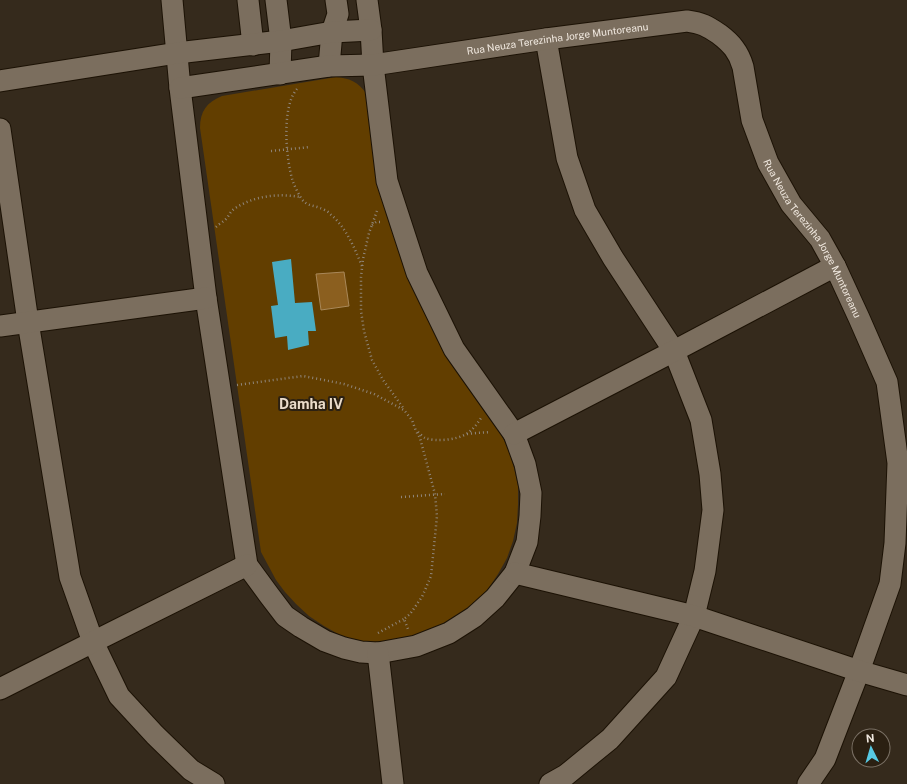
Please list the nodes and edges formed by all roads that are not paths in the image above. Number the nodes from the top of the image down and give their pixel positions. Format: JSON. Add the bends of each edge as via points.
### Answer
{"nodes":[{"id":1,"x":172,"y":0,"type":"edge"},
{"id":2,"x":248,"y":0,"type":"edge"},
{"id":3,"x":276,"y":0,"type":"edge"},
{"id":4,"x":336,"y":0,"type":"edge"},
{"id":5,"x":367,"y":0,"type":"edge"},
{"id":6,"x":371,"y":30,"type":"junction"},
{"id":7,"x":332,"y":32,"type":"junction"},
{"id":8,"x":546,"y":40,"type":"junction"},
{"id":9,"x":281,"y":41,"type":"junction"},
{"id":10,"x":253,"y":44,"type":"junction"},
{"id":11,"x":177,"y":53,"type":"junction"},
{"id":12,"x":373,"y":65,"type":"junction"},
{"id":13,"x":328,"y":66,"type":"junction"},
{"id":14,"x":280,"y":74,"type":"junction"},
{"id":15,"x":0,"y":81,"type":"edge"},
{"id":16,"x":180,"y":88,"type":"junction"},
{"id":17,"x":0,"y":129,"type":"edge"},
{"id":18,"x":835,"y":266,"type":"junction"},
{"id":19,"x":206,"y":298,"type":"junction"},
{"id":20,"x":28,"y":322,"type":"junction"},
{"id":21,"x":0,"y":326,"type":"edge"},
{"id":22,"x":674,"y":351,"type":"junction"},
{"id":23,"x":514,"y":434,"type":"junction"},
{"id":24,"x":247,"y":565,"type":"junction"},
{"id":25,"x":515,"y":573,"type":"junction"},
{"id":26,"x":694,"y":616,"type":"junction"},
{"id":27,"x":93,"y":642,"type":"junction"},
{"id":28,"x":378,"y":644,"type":"junction"},
{"id":29,"x":859,"y":671,"type":"junction"},
{"id":30,"x":907,"y":684,"type":"edge"},
{"id":31,"x":0,"y":690,"type":"edge"},
{"id":32,"x":214,"y":784,"type":"edge"},
{"id":33,"x":393,"y":784,"type":"edge"},
{"id":34,"x":550,"y":784,"type":"edge"},
{"id":35,"x":808,"y":784,"type":"edge"}],
"edges":[{"from":1,"to":11,"type":"street"},
{"from":2,"to":10,"type":"street"},
{"from":3,"to":9,"type":"street"},
{"from":4,"to":7,"type":"street","via":[[338,14]]},
{"from":5,"to":6,"type":"street"},
{"from":6,"to":7,"type":"street"},
{"from":6,"to":12,"type":"street"},
{"from":7,"to":9,"type":"street"},
{"from":7,"to":13,"type":"street"},
{"from":8,"to":12,"type":"street","name":"Rua Neuza Terezinha Jorge Muntoreanu"},
{"from":8,"to":18,"type":"street","name":"Rua Neuza Terezinha Jorge Muntoreanu","via":[[687,21],[709,27],[732,44],[743,67],[752,120],[768,163],[791,204],[820,239]]},
{"from":8,"to":22,"type":"street","via":[[566,158],[585,210]]},
{"from":9,"to":10,"type":"street"},
{"from":9,"to":14,"type":"street"},
{"from":10,"to":11,"type":"street"},
{"from":11,"to":15,"type":"street"},
{"from":11,"to":16,"type":"street"},
{"from":12,"to":13,"type":"street","name":"Rua Neuza Terezinha Jorge Muntoreanu"},
{"from":12,"to":23,"type":"street","via":[[387,181],[417,273],[454,349]]},
{"from":13,"to":14,"type":"street","name":"Rua Neuza Terezinha Jorge Muntoreanu"},
{"from":14,"to":16,"type":"street","name":"Rua Neuza Terezinha Jorge Muntoreanu"},
{"from":16,"to":19,"type":"street"},
{"from":17,"to":20,"type":"street"},
{"from":18,"to":22,"type":"street"},
{"from":18,"to":29,"type":"street","name":"Rua Neuza Terezinha Jorge Muntoreanu","via":[[887,382],[898,463],[895,543],[890,584]]},
{"from":19,"to":20,"type":"street"},
{"from":19,"to":24,"type":"street"},
{"from":20,"to":21,"type":"street"},
{"from":20,"to":27,"type":"street","via":[[70,577]]},
{"from":22,"to":23,"type":"street"},
{"from":22,"to":26,"type":"street","via":[[701,420],[713,510],[705,571]]},
{"from":23,"to":25,"type":"street","via":[[525,464],[531,493],[527,542]]},
{"from":24,"to":27,"type":"street"},
{"from":24,"to":28,"type":"street","via":[[285,616],[301,628],[344,648],[361,652]]},
{"from":25,"to":26,"type":"street"},
{"from":25,"to":28,"type":"street","via":[[495,598],[474,617],[449,633],[416,646]]},
{"from":26,"to":29,"type":"street"},
{"from":26,"to":34,"type":"street","via":[[666,676],[610,739],[566,775]]},
{"from":27,"to":31,"type":"street"},
{"from":27,"to":32,"type":"street","via":[[119,696],[191,770]]},
{"from":28,"to":33,"type":"street"},
{"from":29,"to":30,"type":"street"},
{"from":29,"to":35,"type":"street","name":"Rua Neuza Terezinha Jorge Muntoreanu","via":[[825,759]]}]}
